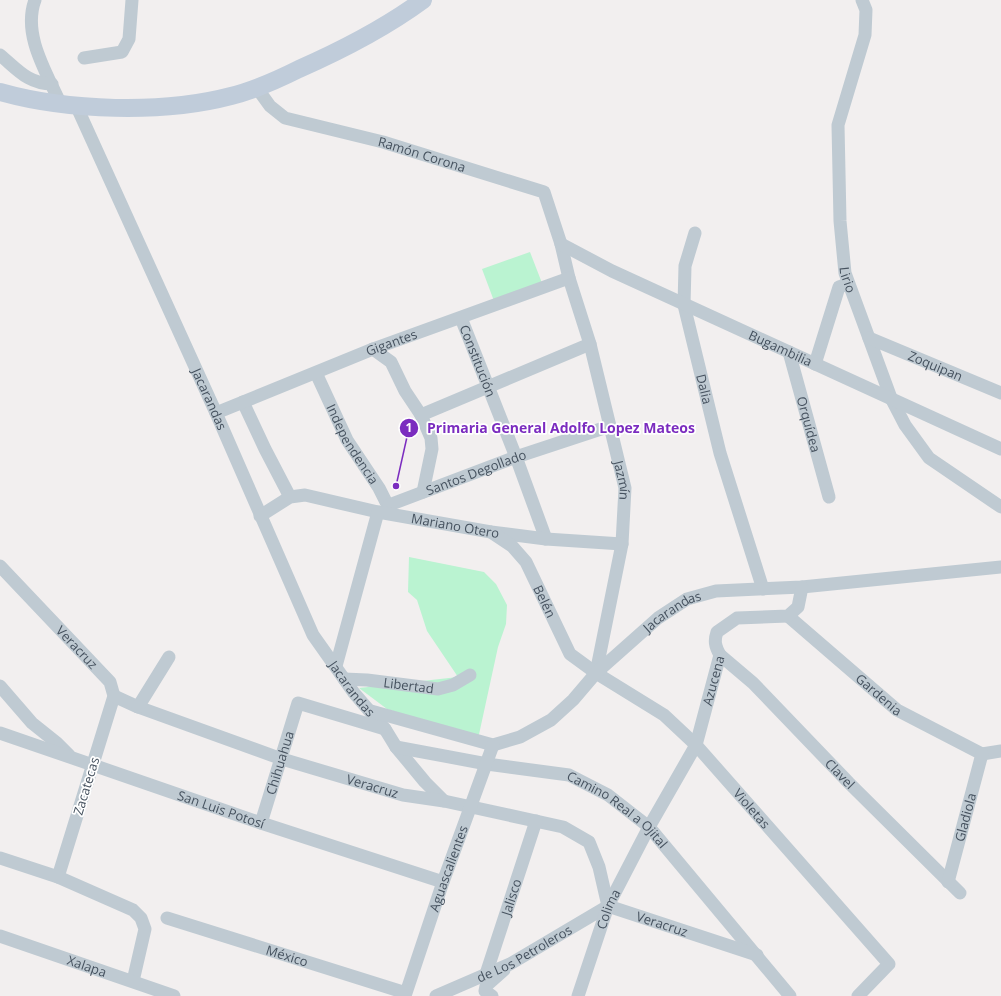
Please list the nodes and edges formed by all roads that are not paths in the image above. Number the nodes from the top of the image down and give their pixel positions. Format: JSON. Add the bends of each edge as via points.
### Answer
{"nodes":[{"id":1,"x":35,"y":0,"type":"edge"},
{"id":2,"x":132,"y":0,"type":"edge"},
{"id":3,"x":423,"y":0,"type":"edge"},
{"id":4,"x":862,"y":0,"type":"edge"},
{"id":5,"x":0,"y":55,"type":"edge"},
{"id":6,"x":84,"y":58,"type":"dead end"},
{"id":7,"x":52,"y":84,"type":"junction"},
{"id":8,"x":256,"y":88,"type":"junction"},
{"id":9,"x":0,"y":92,"type":"edge"},
{"id":10,"x":68,"y":105,"type":"junction"},
{"id":11,"x":695,"y":233,"type":"dead end"},
{"id":12,"x":562,"y":244,"type":"junction"},
{"id":13,"x":569,"y":278,"type":"junction"},
{"id":14,"x":848,"y":284,"type":"junction"},
{"id":15,"x":684,"y":305,"type":"junction"},
{"id":16,"x":461,"y":318,"type":"junction"},
{"id":17,"x":869,"y":338,"type":"junction"},
{"id":18,"x":590,"y":344,"type":"junction"},
{"id":19,"x":374,"y":350,"type":"junction"},
{"id":20,"x":789,"y":352,"type":"junction"},
{"id":21,"x":815,"y":364,"type":"junction"},
{"id":22,"x":316,"y":373,"type":"junction"},
{"id":23,"x":488,"y":386,"type":"junction"},
{"id":24,"x":1001,"y":393,"type":"edge"},
{"id":25,"x":891,"y":398,"type":"junction"},
{"id":26,"x":243,"y":402,"type":"junction"},
{"id":27,"x":216,"y":413,"type":"junction"},
{"id":28,"x":421,"y":415,"type":"junction"},
{"id":29,"x":610,"y":426,"type":"junction"},
{"id":30,"x":1001,"y":449,"type":"edge"},
{"id":31,"x":516,"y":457,"type":"junction"},
{"id":32,"x":424,"y":492,"type":"junction"},
{"id":33,"x":829,"y":497,"type":"dead end"},
{"id":34,"x":290,"y":498,"type":"junction"},
{"id":35,"x":1001,"y":507,"type":"edge"},
{"id":36,"x":386,"y":510,"type":"junction"},
{"id":37,"x":260,"y":516,"type":"junction"},
{"id":38,"x":491,"y":532,"type":"junction"},
{"id":39,"x":546,"y":539,"type":"junction"},
{"id":40,"x":622,"y":544,"type":"junction"},
{"id":41,"x":0,"y":566,"type":"edge"},
{"id":42,"x":1001,"y":567,"type":"edge"},
{"id":43,"x":802,"y":587,"type":"junction"},
{"id":44,"x":763,"y":589,"type":"junction"},
{"id":45,"x":788,"y":616,"type":"junction"},
{"id":46,"x":720,"y":655,"type":"junction"},
{"id":47,"x":169,"y":656,"type":"dead end"},
{"id":48,"x":336,"y":666,"type":"junction"},
{"id":49,"x":596,"y":673,"type":"junction"},
{"id":50,"x":470,"y":675,"type":"dead end"},
{"id":51,"x":344,"y":679,"type":"junction"},
{"id":52,"x":0,"y":686,"type":"edge"},
{"id":53,"x":114,"y":696,"type":"junction"},
{"id":54,"x":138,"y":706,"type":"junction"},
{"id":55,"x":371,"y":712,"type":"junction"},
{"id":56,"x":385,"y":730,"type":"junction"},
{"id":57,"x":0,"y":733,"type":"edge"},
{"id":58,"x":493,"y":746,"type":"junction"},
{"id":59,"x":696,"y":746,"type":"junction"},
{"id":60,"x":396,"y":747,"type":"junction"},
{"id":61,"x":1001,"y":751,"type":"edge"},
{"id":62,"x":982,"y":754,"type":"junction"},
{"id":63,"x":70,"y":756,"type":"junction"},
{"id":64,"x":282,"y":759,"type":"junction"},
{"id":65,"x":487,"y":764,"type":"junction"},
{"id":66,"x":92,"y":765,"type":"junction"},
{"id":67,"x":444,"y":801,"type":"junction"},
{"id":68,"x":471,"y":808,"type":"junction"},
{"id":69,"x":536,"y":821,"type":"junction"},
{"id":70,"x":261,"y":823,"type":"junction"},
{"id":71,"x":649,"y":827,"type":"junction"},
{"id":72,"x":0,"y":858,"type":"edge"},
{"id":73,"x":58,"y":877,"type":"junction"},
{"id":74,"x":443,"y":882,"type":"junction"},
{"id":75,"x":948,"y":882,"type":"junction"},
{"id":76,"x":960,"y":893,"type":"dead end"},
{"id":77,"x":608,"y":906,"type":"junction"},
{"id":78,"x":168,"y":918,"type":"dead end"},
{"id":79,"x":0,"y":936,"type":"edge"},
{"id":80,"x":757,"y":955,"type":"junction"},
{"id":81,"x":510,"y":964,"type":"junction"},
{"id":82,"x":486,"y":974,"type":"junction"},
{"id":83,"x":133,"y":981,"type":"junction"},
{"id":84,"x":451,"y":992,"type":"edge"},
{"id":85,"x":406,"y":993,"type":"joint"},
{"id":86,"x":174,"y":996,"type":"edge"},
{"id":87,"x":436,"y":996,"type":"edge"},
{"id":88,"x":492,"y":996,"type":"edge"},
{"id":89,"x":578,"y":996,"type":"edge"},
{"id":90,"x":790,"y":996,"type":"edge"},
{"id":91,"x":858,"y":996,"type":"edge"}],
"edges":[{"from":1,"to":7,"type":"street","name":"Jacarandas","via":[[31,16],[33,38]]},
{"from":2,"to":6,"type":"street","via":[[129,39],[122,52]]},
{"from":3,"to":8,"type":"main road","via":[[339,51]]},
{"from":4,"to":14,"type":"street","name":"Lirio","via":[[866,10],[865,35],[838,125],[840,221]]},
{"from":5,"to":7,"type":"street","via":[[29,80]]},
{"from":7,"to":10,"type":"street","name":"Jacarandas"},
{"from":8,"to":10,"type":"main road","via":[[196,103],[136,109]]},
{"from":8,"to":12,"type":"street","name":"Ramón Corona","via":[[270,106],[285,118],[383,142],[544,192]]},
{"from":9,"to":10,"type":"main road"},
{"from":10,"to":27,"type":"street","name":"Jacarandas"},
{"from":11,"to":15,"type":"street","name":"Dalia","via":[[685,266]]},
{"from":12,"to":13,"type":"street","name":"Jazmín"},
{"from":12,"to":15,"type":"street","name":"Bugambilia"},
{"from":13,"to":16,"type":"street","name":"Gigantes"},
{"from":13,"to":18,"type":"street","name":"Jazmín"},
{"from":14,"to":17,"type":"street","name":"Lirio"},
{"from":14,"to":21,"type":"street","via":[[839,287]]},
{"from":15,"to":20,"type":"street","name":"Bugambilia"},
{"from":15,"to":44,"type":"street","name":"Dalia","via":[[720,453]]},
{"from":16,"to":19,"type":"street","name":"Gigantes"},
{"from":16,"to":23,"type":"street","name":"Constitución"},
{"from":17,"to":24,"type":"street","name":"Zoquipan"},
{"from":17,"to":25,"type":"street","name":"Lirio"},
{"from":18,"to":23,"type":"street"},
{"from":18,"to":29,"type":"street","name":"Jazmín"},
{"from":19,"to":22,"type":"street","name":"Gigantes"},
{"from":19,"to":28,"type":"street","via":[[391,362],[405,391]]},
{"from":20,"to":21,"type":"street","name":"Bugambilia"},
{"from":20,"to":33,"type":"street","name":"Orquídea"},
{"from":21,"to":25,"type":"street","name":"Bugambilia"},
{"from":22,"to":26,"type":"street","name":"Gigantes"},
{"from":22,"to":36,"type":"street","name":"Independencia","via":[[346,440]]},
{"from":23,"to":28,"type":"street"},
{"from":23,"to":31,"type":"street","name":"Constitución"},
{"from":25,"to":30,"type":"street","name":"Bugambilia"},
{"from":25,"to":35,"type":"street","name":"Lirio","via":[[905,425],[928,458]]},
{"from":26,"to":27,"type":"street","name":"Gigantes"},
{"from":26,"to":34,"type":"street"},
{"from":27,"to":37,"type":"street","name":"Jacarandas"},
{"from":28,"to":32,"type":"street","via":[[431,438],[432,450]]},
{"from":29,"to":31,"type":"street","name":"Santos Degollado"},
{"from":29,"to":40,"type":"street","name":"Jazmín","via":[[626,488]]},
{"from":31,"to":32,"type":"street","name":"Santos Degollado"},
{"from":31,"to":39,"type":"street","name":"Constitución"},
{"from":32,"to":36,"type":"street","name":"Santos Degollado"},
{"from":34,"to":36,"type":"street","name":"Mariano Otero","via":[[305,495]]},
{"from":34,"to":37,"type":"street","name":"Mariano Otero"},
{"from":36,"to":38,"type":"street","name":"Mariano Otero"},
{"from":36,"to":48,"type":"street"},
{"from":37,"to":48,"type":"street","name":"Jacarandas","via":[[313,635]]},
{"from":38,"to":39,"type":"street","name":"Mariano Otero"},
{"from":38,"to":49,"type":"street","name":"Belén","via":[[512,546],[526,562],[570,654]]},
{"from":39,"to":40,"type":"street","name":"Mariano Otero"},
{"from":40,"to":49,"type":"street","name":"Jazmín"},
{"from":41,"to":53,"type":"street","name":"Veracruz","via":[[110,682]]},
{"from":42,"to":43,"type":"street","name":"Jacarandas"},
{"from":43,"to":44,"type":"street","name":"Jacarandas"},
{"from":43,"to":45,"type":"street","via":[[798,606]]},
{"from":44,"to":49,"type":"street","name":"Jacarandas","via":[[716,591],[687,600],[658,618]]},
{"from":45,"to":46,"type":"street","name":"Azucena","via":[[737,618],[717,632],[715,647]]},
{"from":45,"to":62,"type":"street","name":"Gardenia","via":[[897,710]]},
{"from":46,"to":59,"type":"street","name":"Azucena"},
{"from":46,"to":75,"type":"street","name":"Clavel","via":[[753,683]]},
{"from":47,"to":54,"type":"street"},
{"from":48,"to":51,"type":"street","name":"Jacarandas"},
{"from":49,"to":58,"type":"street","name":"Jacarandas","via":[[573,700],[551,720]]},
{"from":49,"to":59,"type":"street","name":"Violetas","via":[[664,715]]},
{"from":50,"to":51,"type":"street","name":"Libertad","via":[[453,685],[438,689]]},
{"from":51,"to":55,"type":"street","name":"Jacarandas"},
{"from":52,"to":63,"type":"street","via":[[32,723]]},
{"from":53,"to":54,"type":"street","name":"Veracruz"},
{"from":53,"to":66,"type":"street","name":"Zacatecas"},
{"from":54,"to":64,"type":"street","name":"Veracruz"},
{"from":55,"to":56,"type":"street"},
{"from":55,"to":58,"type":"street","name":"Jacarandas"},
{"from":56,"to":60,"type":"street"},
{"from":56,"to":64,"type":"street","name":"Chihuahua","via":[[298,703]]},
{"from":57,"to":63,"type":"street","name":"San Luis Potosí"},
{"from":58,"to":65,"type":"street","name":"Aguascalientes"},
{"from":59,"to":71,"type":"street","name":"Azucena"},
{"from":59,"to":91,"type":"street","name":"Violetas","via":[[889,964]]},
{"from":60,"to":65,"type":"street","name":"Camino Real a Ojital"},
{"from":60,"to":67,"type":"street","via":[[424,782]]},
{"from":61,"to":62,"type":"street"},
{"from":62,"to":75,"type":"street","name":"Gladiola"},
{"from":63,"to":66,"type":"street","name":"San Luis Potosí"},
{"from":64,"to":67,"type":"street","name":"Veracruz","via":[[403,795]]},
{"from":64,"to":70,"type":"street","name":"Chihuahua"},
{"from":65,"to":68,"type":"street","name":"Aguascalientes"},
{"from":65,"to":71,"type":"street","name":"Camino Real a Ojital","via":[[569,775],[608,795]]},
{"from":66,"to":70,"type":"street","name":"San Luis Potosí"},
{"from":66,"to":73,"type":"street","name":"Zacatecas"},
{"from":67,"to":68,"type":"street","name":"Veracruz"},
{"from":68,"to":69,"type":"street","name":"Veracruz"},
{"from":68,"to":74,"type":"street","name":"Aguascalientes"},
{"from":69,"to":77,"type":"street","name":"Veracruz","via":[[562,827],[589,842],[599,867]]},
{"from":69,"to":82,"type":"street","name":"Jalisco"},
{"from":70,"to":74,"type":"street","name":"San Luis Potosí"},
{"from":71,"to":77,"type":"street","name":"Colima"},
{"from":71,"to":80,"type":"street","name":"Camino Real a Ojital"},
{"from":72,"to":73,"type":"street"},
{"from":73,"to":83,"type":"street","via":[[133,910],[141,918],[145,929]]},
{"from":74,"to":85,"type":"street","name":"Aguascalientes"},
{"from":75,"to":76,"type":"street","name":"Clavel"},
{"from":77,"to":80,"type":"street","name":"Veracruz"},
{"from":77,"to":81,"type":"street","name":"de Los Petroleros"},
{"from":77,"to":89,"type":"street","name":"Colima"},
{"from":78,"to":85,"type":"street","name":"México"},
{"from":79,"to":83,"type":"street","name":"Xalapa"},
{"from":80,"to":90,"type":"street","name":"Camino Real a Ojital"},
{"from":81,"to":82,"type":"street","name":"de Los Petroleros"},
{"from":81,"to":88,"type":"street","via":[[486,986],[485,991]]},
{"from":82,"to":84,"type":"street","name":"de Los Petroleros"},
{"from":83,"to":86,"type":"street","name":"Xalapa"},
{"from":84,"to":87,"type":"street","name":"de Los Petroleros"}]}
